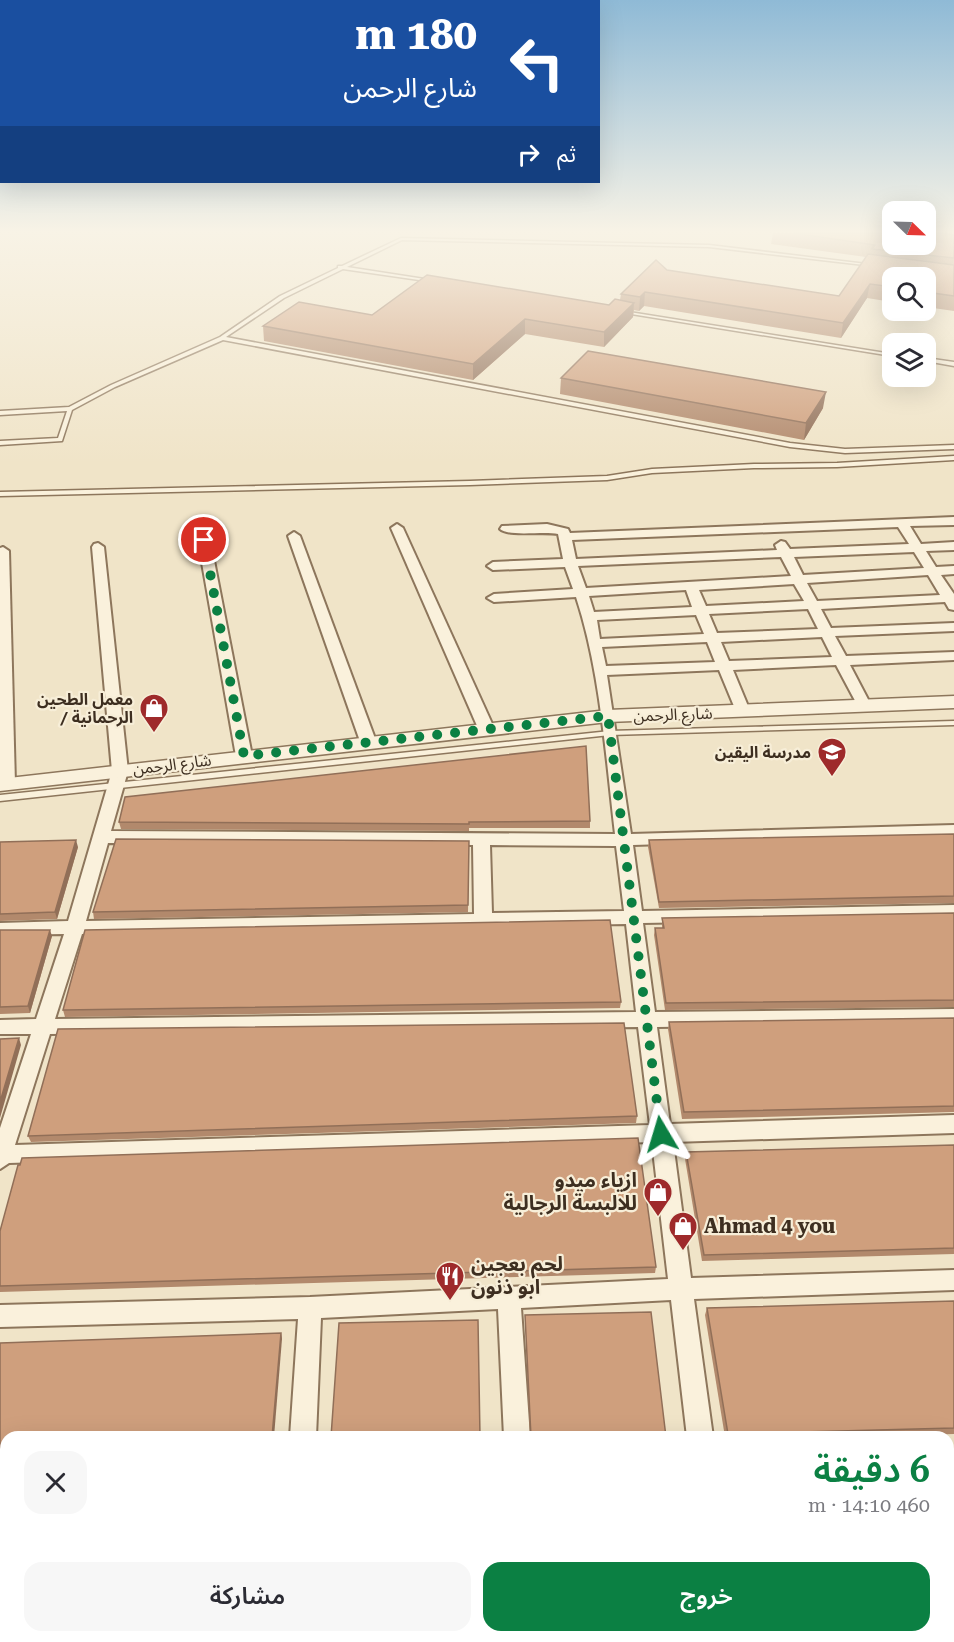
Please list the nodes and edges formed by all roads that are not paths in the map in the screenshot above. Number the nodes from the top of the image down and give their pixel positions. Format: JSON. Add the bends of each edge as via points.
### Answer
{"nodes":[{"id":1,"x":264,"y":310,"type":"edge"},
{"id":2,"x":622,"y":312,"type":"edge"},
{"id":3,"x":222,"y":338,"type":"junction"},
{"id":4,"x":882,"y":352,"type":"edge"},
{"id":5,"x":936,"y":361,"type":"edge"},
{"id":6,"x":954,"y":364,"type":"edge"},
{"id":7,"x":70,"y":409,"type":"junction"},
{"id":8,"x":0,"y":413,"type":"edge"},
{"id":9,"x":0,"y":443,"type":"edge"},
{"id":10,"x":954,"y":447,"type":"edge"},
{"id":11,"x":954,"y":458,"type":"edge"},
{"id":12,"x":0,"y":494,"type":"edge"},
{"id":13,"x":954,"y":521,"type":"edge"},
{"id":14,"x":902,"y":523,"type":"junction"},
{"id":15,"x":397,"y":528,"type":"dead end"},
{"id":16,"x":506,"y":529,"type":"dead end"},
{"id":17,"x":774,"y":530,"type":"junction"},
{"id":18,"x":294,"y":536,"type":"dead end"},
{"id":19,"x":565,"y":537,"type":"junction"},
{"id":20,"x":204,"y":540,"type":"dead end"},
{"id":21,"x":954,"y":546,"type":"edge"},
{"id":22,"x":98,"y":547,"type":"dead end"},
{"id":23,"x":917,"y":547,"type":"junction"},
{"id":24,"x":3,"y":551,"type":"dead end"},
{"id":25,"x":786,"y":553,"type":"junction"},
{"id":26,"x":570,"y":562,"type":"junction"},
{"id":27,"x":493,"y":566,"type":"dead end"},
{"id":28,"x":954,"y":570,"type":"edge"},
{"id":29,"x":932,"y":572,"type":"junction"},
{"id":30,"x":799,"y":578,"type":"junction"},
{"id":31,"x":690,"y":585,"type":"junction"},
{"id":32,"x":582,"y":592,"type":"junction"},
{"id":33,"x":494,"y":598,"type":"dead end"},
{"id":34,"x":952,"y":601,"type":"edge"},
{"id":35,"x":813,"y":605,"type":"junction"},
{"id":36,"x":700,"y":611,"type":"junction"},
{"id":37,"x":589,"y":616,"type":"junction"},
{"id":38,"x":954,"y":627,"type":"edge"},
{"id":39,"x":827,"y":633,"type":"junction"},
{"id":40,"x":711,"y":638,"type":"junction"},
{"id":41,"x":594,"y":643,"type":"junction"},
{"id":42,"x":954,"y":656,"type":"edge"},
{"id":43,"x":841,"y":660,"type":"junction"},
{"id":44,"x":724,"y":666,"type":"junction"},
{"id":45,"x":599,"y":671,"type":"junction"},
{"id":46,"x":954,"y":702,"type":"edge"},
{"id":47,"x":865,"y":707,"type":"junction"},
{"id":48,"x":743,"y":711,"type":"junction"},
{"id":49,"x":954,"y":723,"type":"edge"},
{"id":50,"x":609,"y":725,"type":"junction"},
{"id":51,"x":486,"y":728,"type":"junction"},
{"id":52,"x":369,"y":744,"type":"junction"},
{"id":53,"x":244,"y":756,"type":"junction"},
{"id":54,"x":118,"y":778,"type":"junction"},
{"id":55,"x":2,"y":789,"type":"edge"},
{"id":56,"x":954,"y":830,"type":"edge"},
{"id":57,"x":103,"y":837,"type":"junction"},
{"id":58,"x":481,"y":839,"type":"junction"},
{"id":59,"x":624,"y":840,"type":"junction"},
{"id":60,"x":954,"y":911,"type":"edge"},
{"id":61,"x":634,"y":917,"type":"junction"},
{"id":62,"x":483,"y":920,"type":"junction"},
{"id":63,"x":75,"y":927,"type":"junction"},
{"id":64,"x":0,"y":928,"type":"edge"},
{"id":65,"x":954,"y":1016,"type":"edge"},
{"id":66,"x":647,"y":1021,"type":"junction"},
{"id":67,"x":44,"y":1027,"type":"junction"},
{"id":68,"x":0,"y":1028,"type":"edge"},
{"id":69,"x":954,"y":1124,"type":"edge"},
{"id":70,"x":661,"y":1134,"type":"junction"},
{"id":71,"x":1,"y":1156,"type":"edge"},
{"id":72,"x":954,"y":1280,"type":"edge"},
{"id":73,"x":681,"y":1289,"type":"junction"},
{"id":74,"x":510,"y":1298,"type":"junction"},
{"id":75,"x":310,"y":1308,"type":"junction"},
{"id":76,"x":0,"y":1316,"type":"edge"},
{"id":77,"x":303,"y":1431,"type":"edge"},
{"id":78,"x":517,"y":1431,"type":"edge"},
{"id":79,"x":699,"y":1431,"type":"edge"}],
"edges":[{"from":1,"to":3,"type":"lane"},
{"from":2,"to":4,"type":"lane"},
{"from":3,"to":7,"type":"lane"},
{"from":3,"to":10,"type":"lane","via":[[790,445],[845,451]]},
{"from":5,"to":6,"type":"lane"},
{"from":7,"to":8,"type":"lane"},
{"from":7,"to":9,"type":"lane","via":[[60,440]]},
{"from":11,"to":12,"type":"lane","via":[[652,471],[607,478]]},
{"from":13,"to":14,"type":"street"},
{"from":14,"to":17,"type":"street"},
{"from":14,"to":23,"type":"street"},
{"from":15,"to":51,"type":"street"},
{"from":16,"to":19,"type":"street","via":[[556,529],[564,532]]},
{"from":17,"to":19,"type":"street"},
{"from":17,"to":25,"type":"street"},
{"from":18,"to":52,"type":"street"},
{"from":19,"to":26,"type":"street"},
{"from":20,"to":53,"type":"street"},
{"from":21,"to":23,"type":"street"},
{"from":22,"to":54,"type":"street"},
{"from":23,"to":25,"type":"street"},
{"from":23,"to":29,"type":"street"},
{"from":24,"to":55,"type":"street"},
{"from":25,"to":26,"type":"street"},
{"from":25,"to":30,"type":"street"},
{"from":26,"to":27,"type":"street"},
{"from":26,"to":32,"type":"street"},
{"from":28,"to":29,"type":"street"},
{"from":29,"to":30,"type":"street"},
{"from":29,"to":34,"type":"street"},
{"from":30,"to":31,"type":"street"},
{"from":30,"to":35,"type":"street"},
{"from":31,"to":32,"type":"street"},
{"from":31,"to":36,"type":"street"},
{"from":32,"to":33,"type":"street"},
{"from":32,"to":37,"type":"street"},
{"from":34,"to":35,"type":"street"},
{"from":35,"to":36,"type":"street"},
{"from":35,"to":39,"type":"street"},
{"from":36,"to":37,"type":"street"},
{"from":36,"to":40,"type":"street"},
{"from":37,"to":41,"type":"street"},
{"from":38,"to":39,"type":"street"},
{"from":39,"to":40,"type":"street"},
{"from":39,"to":43,"type":"street"},
{"from":40,"to":41,"type":"street"},
{"from":40,"to":44,"type":"street"},
{"from":41,"to":45,"type":"street"},
{"from":42,"to":43,"type":"street"},
{"from":43,"to":44,"type":"street"},
{"from":43,"to":47,"type":"street"},
{"from":44,"to":45,"type":"street"},
{"from":44,"to":48,"type":"street"},
{"from":45,"to":50,"type":"street"},
{"from":46,"to":47,"type":"street","name":"شارع الرحمن"},
{"from":47,"to":48,"type":"street","name":"شارع الرحمن"},
{"from":48,"to":50,"type":"street","name":"شارع الرحمن"},
{"from":49,"to":50,"type":"lane"},
{"from":50,"to":51,"type":"street","name":"شارع الرحمن"},
{"from":50,"to":54,"type":"lane"},
{"from":50,"to":59,"type":"street"},
{"from":51,"to":52,"type":"street","name":"شارع الرحمن"},
{"from":52,"to":53,"type":"street","name":"شارع الرحمن"},
{"from":53,"to":54,"type":"street","name":"شارع الرحمن"},
{"from":54,"to":55,"type":"street","name":"شارع الرحمن"},
{"from":54,"to":57,"type":"street"},
{"from":56,"to":59,"type":"street"},
{"from":57,"to":58,"type":"street"},
{"from":57,"to":63,"type":"street"},
{"from":58,"to":59,"type":"street"},
{"from":58,"to":62,"type":"street"},
{"from":59,"to":61,"type":"street"},
{"from":60,"to":61,"type":"street"},
{"from":61,"to":62,"type":"street"},
{"from":61,"to":66,"type":"street"},
{"from":62,"to":63,"type":"street"},
{"from":63,"to":64,"type":"street"},
{"from":63,"to":67,"type":"street"},
{"from":65,"to":66,"type":"street"},
{"from":66,"to":67,"type":"street"},
{"from":66,"to":70,"type":"street"},
{"from":67,"to":68,"type":"street"},
{"from":67,"to":71,"type":"street"},
{"from":69,"to":70,"type":"street"},
{"from":70,"to":71,"type":"street"},
{"from":70,"to":73,"type":"street"},
{"from":72,"to":73,"type":"street"},
{"from":73,"to":74,"type":"street"},
{"from":73,"to":79,"type":"street"},
{"from":74,"to":75,"type":"street"},
{"from":74,"to":78,"type":"street"},
{"from":75,"to":76,"type":"street"},
{"from":75,"to":77,"type":"street"}]}
